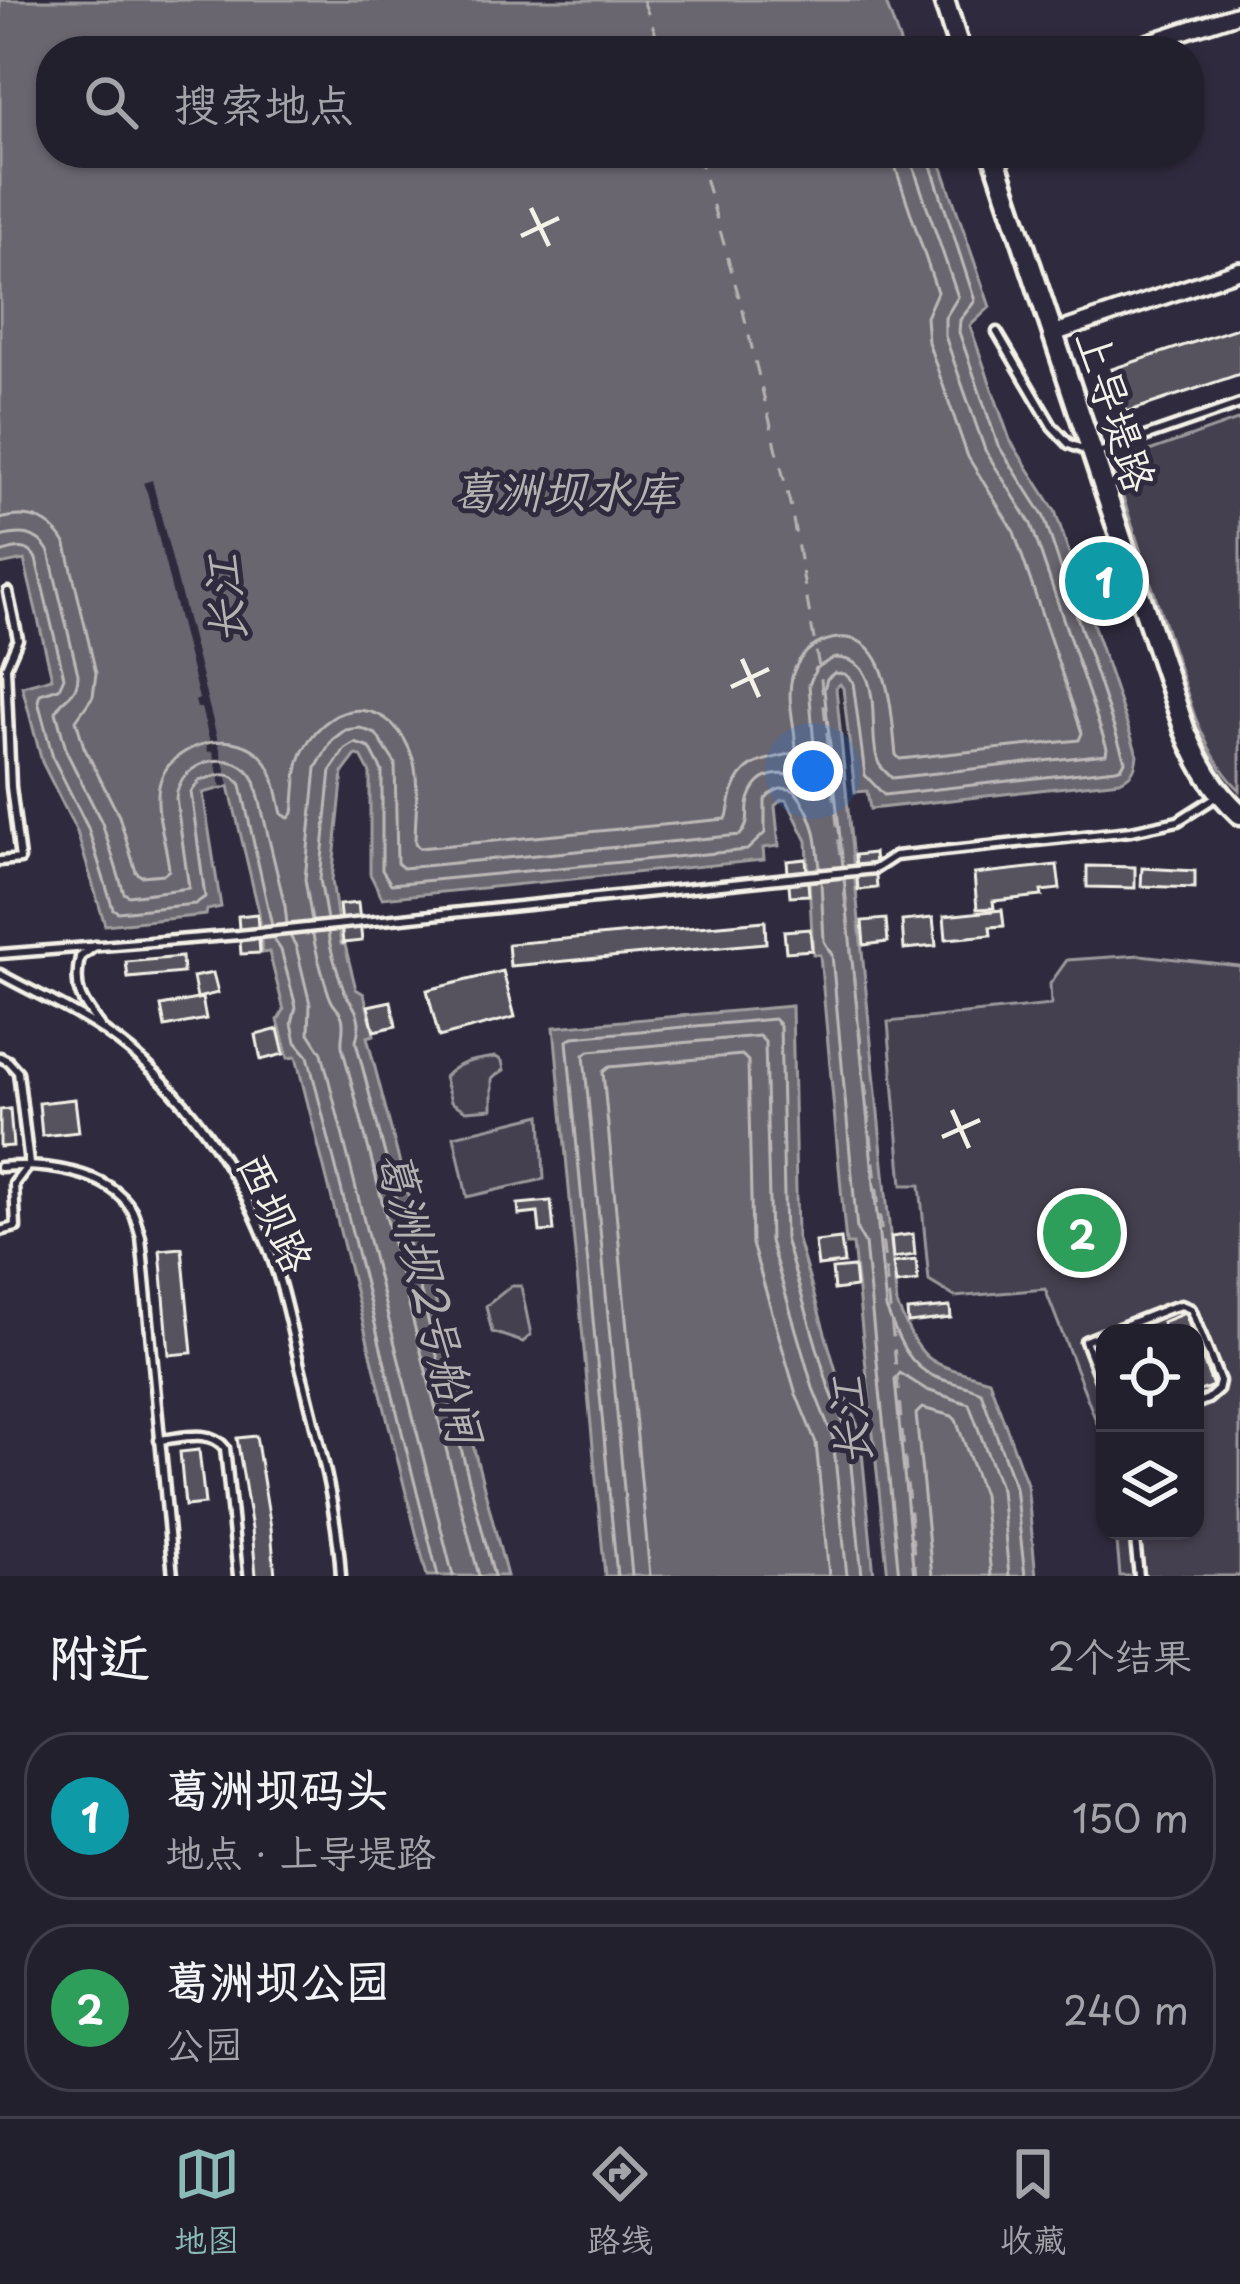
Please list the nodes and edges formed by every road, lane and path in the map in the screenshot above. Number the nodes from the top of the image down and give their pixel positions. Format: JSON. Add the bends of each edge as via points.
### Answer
{"nodes":[{"id":1,"x":944,"y":0,"type":"edge"},
{"id":2,"x":1240,"y":13,"type":"edge"},
{"id":3,"x":955,"y":36,"type":"edge"},
{"id":4,"x":1169,"y":36,"type":"edge"},
{"id":5,"x":998,"y":168,"type":"edge"},
{"id":6,"x":1240,"y":270,"type":"edge"},
{"id":7,"x":997,"y":332,"type":"dead end"},
{"id":8,"x":1055,"y":333,"type":"junction"},
{"id":9,"x":1240,"y":404,"type":"edge"},
{"id":10,"x":1095,"y":454,"type":"junction"},
{"id":11,"x":8,"y":592,"type":"dead end"},
{"id":12,"x":0,"y":787,"type":"edge"},
{"id":13,"x":11,"y":787,"type":"junction"},
{"id":14,"x":1220,"y":795,"type":"junction"},
{"id":15,"x":1240,"y":814,"type":"edge"},
{"id":16,"x":0,"y":861,"type":"edge"},
{"id":17,"x":95,"y":946,"type":"junction"},
{"id":18,"x":0,"y":954,"type":"edge"},
{"id":19,"x":0,"y":974,"type":"edge"},
{"id":20,"x":102,"y":1029,"type":"junction"},
{"id":21,"x":0,"y":1058,"type":"edge"},
{"id":22,"x":29,"y":1164,"type":"junction"},
{"id":23,"x":0,"y":1167,"type":"edge"},
{"id":24,"x":0,"y":1232,"type":"edge"},
{"id":25,"x":1129,"y":1324,"type":"edge"},
{"id":26,"x":1197,"y":1324,"type":"edge"},
{"id":27,"x":1096,"y":1337,"type":"edge"},
{"id":28,"x":1204,"y":1341,"type":"edge"},
{"id":29,"x":1096,"y":1370,"type":"edge"},
{"id":30,"x":1204,"y":1401,"type":"edge"},
{"id":31,"x":159,"y":1440,"type":"junction"},
{"id":32,"x":1135,"y":1540,"type":"edge"},
{"id":33,"x":173,"y":1576,"type":"edge"},
{"id":34,"x":238,"y":1576,"type":"edge"},
{"id":35,"x":341,"y":1576,"type":"edge"},
{"id":36,"x":1139,"y":1576,"type":"edge"}],
"edges":[{"from":1,"to":3,"type":"street"},
{"from":2,"to":4,"type":"street"},
{"from":5,"to":8,"type":"street","name":"上导堤路"},
{"from":6,"to":8,"type":"street"},
{"from":7,"to":10,"type":"lane","via":[[1052,426]]},
{"from":8,"to":10,"type":"street","name":"上导堤路"},
{"from":9,"to":10,"type":"lane"},
{"from":10,"to":14,"type":"street","name":"上导堤路","via":[[1185,731]]},
{"from":11,"to":13,"type":"lane","via":[[18,639],[6,667]]},
{"from":12,"to":13,"type":"lane"},
{"from":13,"to":16,"type":"lane","via":[[20,859]]},
{"from":14,"to":15,"type":"street","name":"上导堤路"},
{"from":14,"to":17,"type":"lane","via":[[1178,821],[895,856],[879,868]]},
{"from":17,"to":18,"type":"lane"},
{"from":17,"to":20,"type":"lane","via":[[80,957],[76,974],[79,997]]},
{"from":19,"to":20,"type":"lane","name":"西坝路"},
{"from":20,"to":35,"type":"lane","name":"西坝路","via":[[176,1096],[243,1190],[292,1333]]},
{"from":21,"to":22,"type":"lane","via":[[18,1072]]},
{"from":22,"to":23,"type":"lane"},
{"from":22,"to":24,"type":"lane","via":[[14,1184],[16,1227]]},
{"from":22,"to":31,"type":"lane","via":[[86,1176],[133,1211]]},
{"from":25,"to":26,"type":"lane","via":[[1181,1305]]},
{"from":27,"to":29,"type":"lane","via":[[1085,1341]]},
{"from":28,"to":30,"type":"lane","via":[[1220,1381]]},
{"from":31,"to":33,"type":"lane"},
{"from":31,"to":34,"type":"lane","via":[[206,1436],[225,1448]]},
{"from":32,"to":36,"type":"lane"}]}
